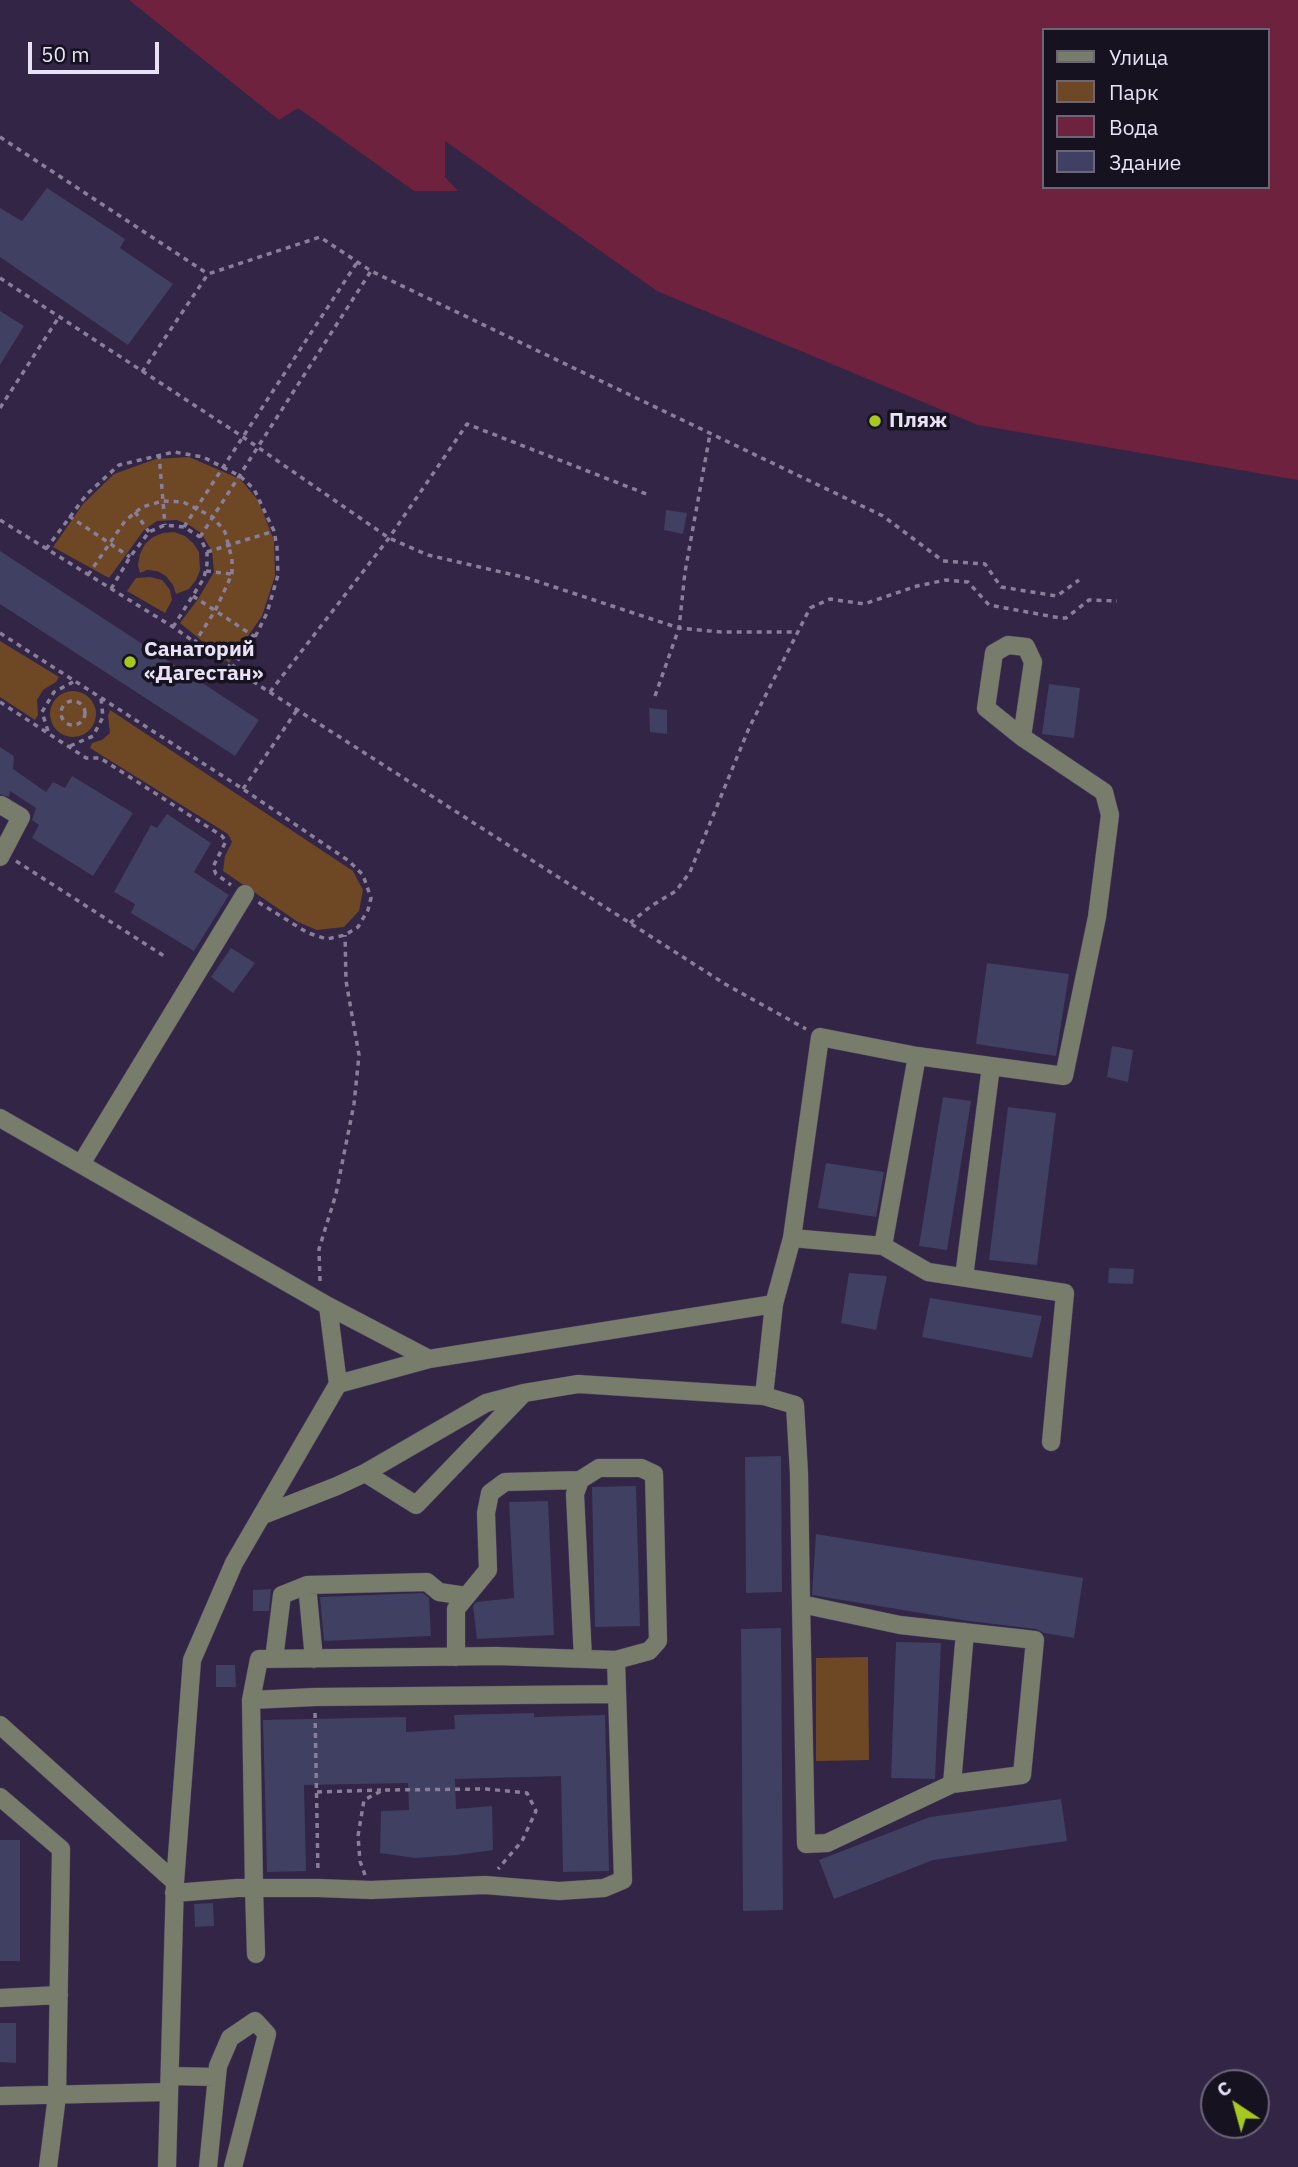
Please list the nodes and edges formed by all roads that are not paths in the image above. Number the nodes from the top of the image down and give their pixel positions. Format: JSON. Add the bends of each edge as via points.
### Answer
{"nodes":[{"id":1,"x":1022,"y":737,"type":"junction"},
{"id":2,"x":0,"y":806,"type":"edge"},
{"id":3,"x":1,"y":855,"type":"edge"},
{"id":4,"x":245,"y":894,"type":"road end"},
{"id":5,"x":917,"y":1056,"type":"junction"},
{"id":6,"x":991,"y":1066,"type":"junction"},
{"id":7,"x":0,"y":1118,"type":"edge"},
{"id":8,"x":81,"y":1164,"type":"junction"},
{"id":9,"x":792,"y":1238,"type":"junction"},
{"id":10,"x":883,"y":1247,"type":"junction"},
{"id":11,"x":964,"y":1277,"type":"junction"},
{"id":12,"x":774,"y":1304,"type":"junction"},
{"id":13,"x":328,"y":1306,"type":"junction"},
{"id":14,"x":429,"y":1359,"type":"junction"},
{"id":15,"x":338,"y":1384,"type":"junction"},
{"id":16,"x":524,"y":1393,"type":"junction"},
{"id":17,"x":764,"y":1396,"type":"junction"},
{"id":18,"x":1051,"y":1442,"type":"dead end"},
{"id":19,"x":365,"y":1473,"type":"junction"},
{"id":20,"x":580,"y":1480,"type":"junction"},
{"id":21,"x":263,"y":1515,"type":"junction"},
{"id":22,"x":307,"y":1585,"type":"junction"},
{"id":23,"x":466,"y":1596,"type":"junction"},
{"id":24,"x":801,"y":1604,"type":"junction"},
{"id":25,"x":965,"y":1632,"type":"junction"},
{"id":26,"x":456,"y":1657,"type":"junction"},
{"id":27,"x":274,"y":1658,"type":"junction"},
{"id":28,"x":314,"y":1658,"type":"junction"},
{"id":29,"x":583,"y":1659,"type":"junction"},
{"id":30,"x":616,"y":1660,"type":"junction"},
{"id":31,"x":617,"y":1694,"type":"junction"},
{"id":32,"x":251,"y":1700,"type":"junction"},
{"id":33,"x":0,"y":1725,"type":"edge"},
{"id":34,"x":952,"y":1784,"type":"junction"},
{"id":35,"x":0,"y":1797,"type":"edge"},
{"id":36,"x":174,"y":1888,"type":"junction"},
{"id":37,"x":254,"y":1888,"type":"junction"},
{"id":38,"x":256,"y":1954,"type":"dead end"},
{"id":39,"x":59,"y":1995,"type":"junction"},
{"id":40,"x":0,"y":1998,"type":"edge"},
{"id":41,"x":217,"y":2077,"type":"junction"},
{"id":42,"x":169,"y":2084,"type":"junction"},
{"id":43,"x":0,"y":2096,"type":"edge"},
{"id":44,"x":57,"y":2096,"type":"junction"},
{"id":45,"x":48,"y":2167,"type":"edge"},
{"id":46,"x":167,"y":2167,"type":"edge"},
{"id":47,"x":208,"y":2167,"type":"edge"},
{"id":48,"x":233,"y":2167,"type":"edge"}],
"edges":[{"from":1,"to":1,"type":"street","via":[[986,708],[994,653],[1007,645],[1026,647],[1033,662]]},
{"from":1,"to":6,"type":"street","via":[[1104,792],[1110,815],[1097,917],[1064,1076]]},
{"from":2,"to":3,"type":"street","via":[[20,817]]},
{"from":4,"to":8,"type":"street"},
{"from":5,"to":6,"type":"street"},
{"from":5,"to":9,"type":"street","via":[[820,1037]]},
{"from":5,"to":10,"type":"street"},
{"from":6,"to":11,"type":"street"},
{"from":7,"to":8,"type":"street"},
{"from":8,"to":13,"type":"street"},
{"from":9,"to":10,"type":"street"},
{"from":9,"to":12,"type":"street"},
{"from":10,"to":11,"type":"street","via":[[928,1272]]},
{"from":11,"to":18,"type":"street","via":[[1065,1293]]},
{"from":12,"to":14,"type":"street"},
{"from":12,"to":17,"type":"street"},
{"from":13,"to":14,"type":"street"},
{"from":13,"to":15,"type":"street"},
{"from":14,"to":15,"type":"street"},
{"from":15,"to":21,"type":"street"},
{"from":16,"to":17,"type":"street","via":[[578,1384]]},
{"from":16,"to":19,"type":"street","via":[[486,1403]]},
{"from":16,"to":19,"type":"street","via":[[416,1505]]},
{"from":17,"to":24,"type":"street","via":[[796,1405]]},
{"from":19,"to":21,"type":"street"},
{"from":20,"to":23,"type":"street","via":[[505,1482],[490,1493],[488,1570]]},
{"from":20,"to":29,"type":"street","via":[[575,1493]]},
{"from":20,"to":30,"type":"street","via":[[599,1468],[641,1468],[654,1474],[657,1641],[649,1651]]},
{"from":21,"to":36,"type":"street","via":[[234,1563],[192,1660]]},
{"from":22,"to":23,"type":"street","via":[[427,1582],[439,1592]]},
{"from":22,"to":27,"type":"street","via":[[282,1595]]},
{"from":22,"to":28,"type":"street"},
{"from":23,"to":26,"type":"street","via":[[456,1609]]},
{"from":24,"to":25,"type":"street","via":[[900,1625]]},
{"from":24,"to":34,"type":"street","via":[[806,1844],[827,1843]]},
{"from":25,"to":34,"type":"street"},
{"from":25,"to":34,"type":"street","via":[[1035,1640],[1022,1775]]},
{"from":26,"to":28,"type":"street"},
{"from":26,"to":29,"type":"street"},
{"from":27,"to":28,"type":"street"},
{"from":27,"to":32,"type":"street","via":[[259,1658]]},
{"from":29,"to":30,"type":"street"},
{"from":30,"to":31,"type":"street"},
{"from":31,"to":32,"type":"street"},
{"from":31,"to":37,"type":"street","via":[[623,1880],[604,1888],[559,1891],[485,1885],[371,1890]]},
{"from":32,"to":37,"type":"street"},
{"from":33,"to":36,"type":"street"},
{"from":35,"to":39,"type":"street","via":[[61,1849]]},
{"from":36,"to":37,"type":"street"},
{"from":36,"to":42,"type":"street"},
{"from":37,"to":38,"type":"street"},
{"from":39,"to":40,"type":"street"},
{"from":39,"to":44,"type":"street"},
{"from":41,"to":42,"type":"street"},
{"from":41,"to":47,"type":"street"},
{"from":41,"to":48,"type":"street","via":[[230,2038],[255,2021],[267,2034]]},
{"from":42,"to":44,"type":"street"},
{"from":42,"to":46,"type":"street"},
{"from":43,"to":44,"type":"street"},
{"from":44,"to":45,"type":"street"}]}
